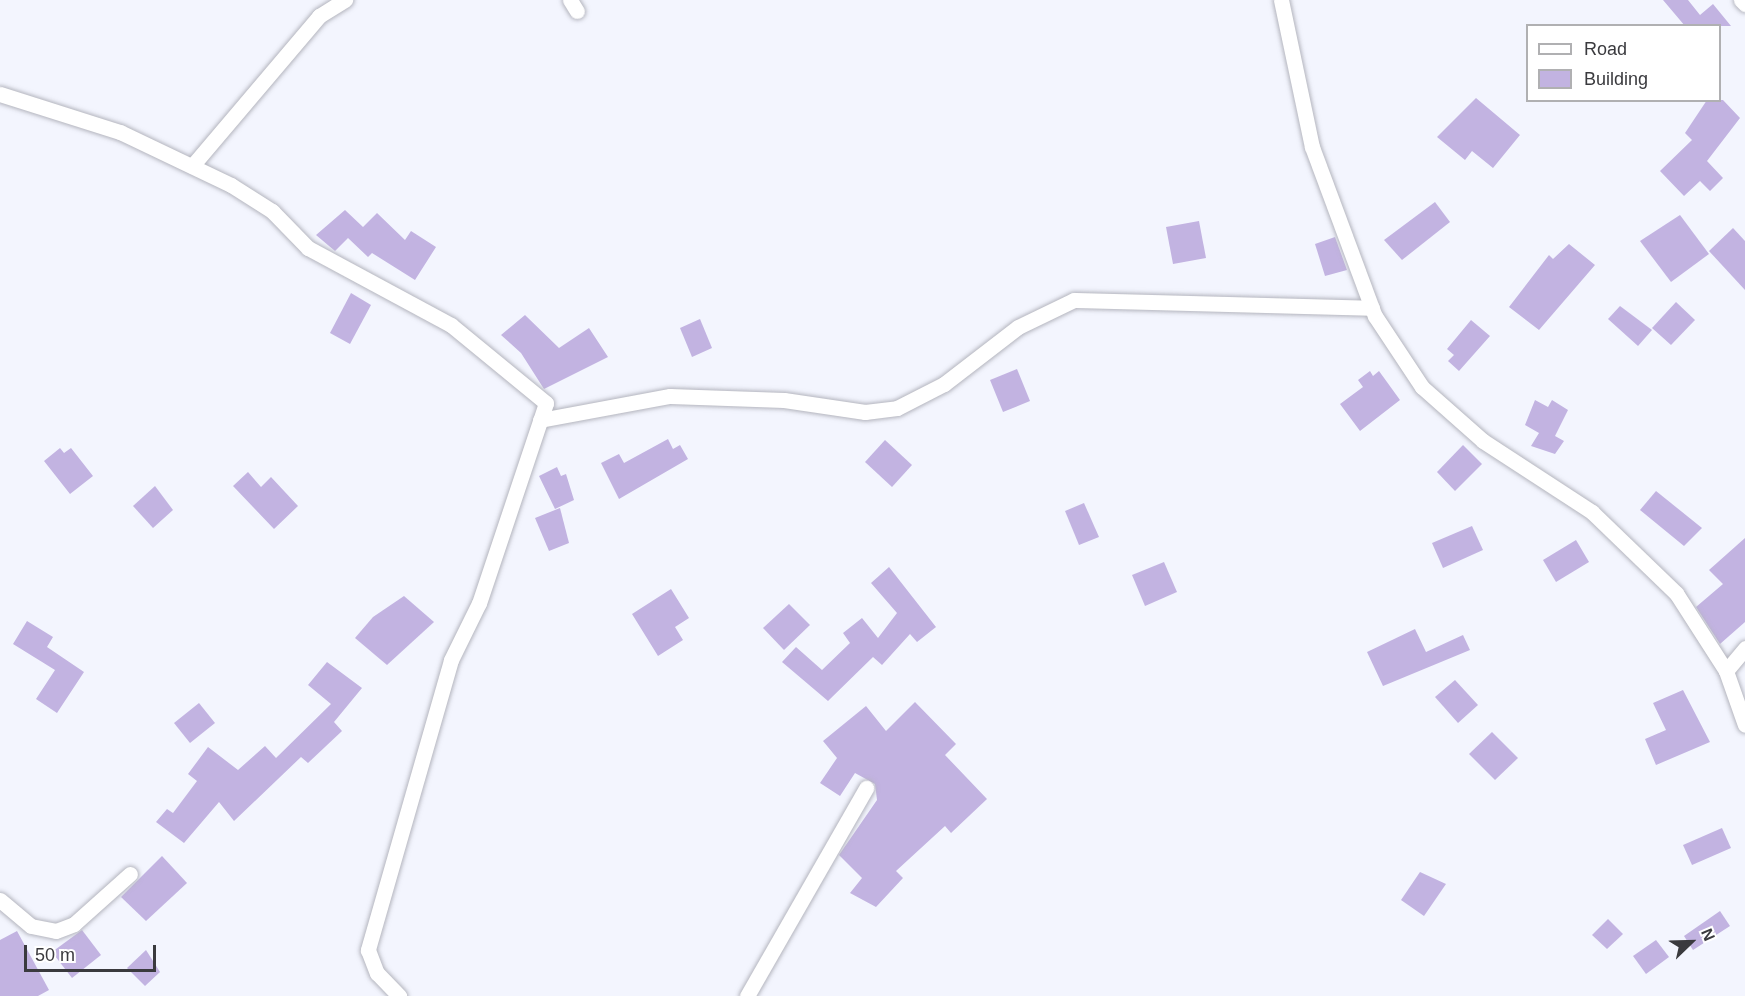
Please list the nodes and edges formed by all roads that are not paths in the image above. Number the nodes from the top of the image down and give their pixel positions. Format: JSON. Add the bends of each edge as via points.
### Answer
{"nodes":[{"id":1,"x":345,"y":0,"type":"edge"},
{"id":2,"x":1281,"y":0,"type":"edge"},
{"id":3,"x":1741,"y":0,"type":"edge"},
{"id":4,"x":1745,"y":4,"type":"edge"},
{"id":5,"x":0,"y":94,"type":"edge"},
{"id":6,"x":192,"y":166,"type":"junction"},
{"id":7,"x":1372,"y":308,"type":"junction"},
{"id":8,"x":540,"y":420,"type":"junction"},
{"id":9,"x":1745,"y":648,"type":"edge"},
{"id":10,"x":1726,"y":671,"type":"junction"},
{"id":11,"x":1745,"y":725,"type":"edge"},
{"id":12,"x":866,"y":788,"type":"dead end"},
{"id":13,"x":130,"y":874,"type":"dead end"},
{"id":14,"x":0,"y":900,"type":"edge"},
{"id":15,"x":399,"y":996,"type":"edge"},
{"id":16,"x":747,"y":996,"type":"edge"}],
"edges":[{"from":1,"to":6,"type":"street","via":[[319,16]]},
{"from":2,"to":7,"type":"street","via":[[1312,147]]},
{"from":3,"to":4,"type":"street"},
{"from":5,"to":6,"type":"street","via":[[120,132]]},
{"from":6,"to":8,"type":"street","via":[[272,211],[308,248],[452,325],[546,403]]},
{"from":7,"to":8,"type":"street","via":[[1074,300],[1018,327],[944,384],[897,408],[865,412],[784,400],[670,396]]},
{"from":7,"to":10,"type":"street","via":[[1422,387],[1483,441],[1592,512],[1677,593]]},
{"from":8,"to":15,"type":"street","via":[[479,603],[451,660],[368,950],[377,973]]},
{"from":9,"to":10,"type":"street"},
{"from":10,"to":11,"type":"street"},
{"from":12,"to":16,"type":"street"},
{"from":13,"to":14,"type":"street","via":[[74,924],[56,931],[31,926]]}]}
